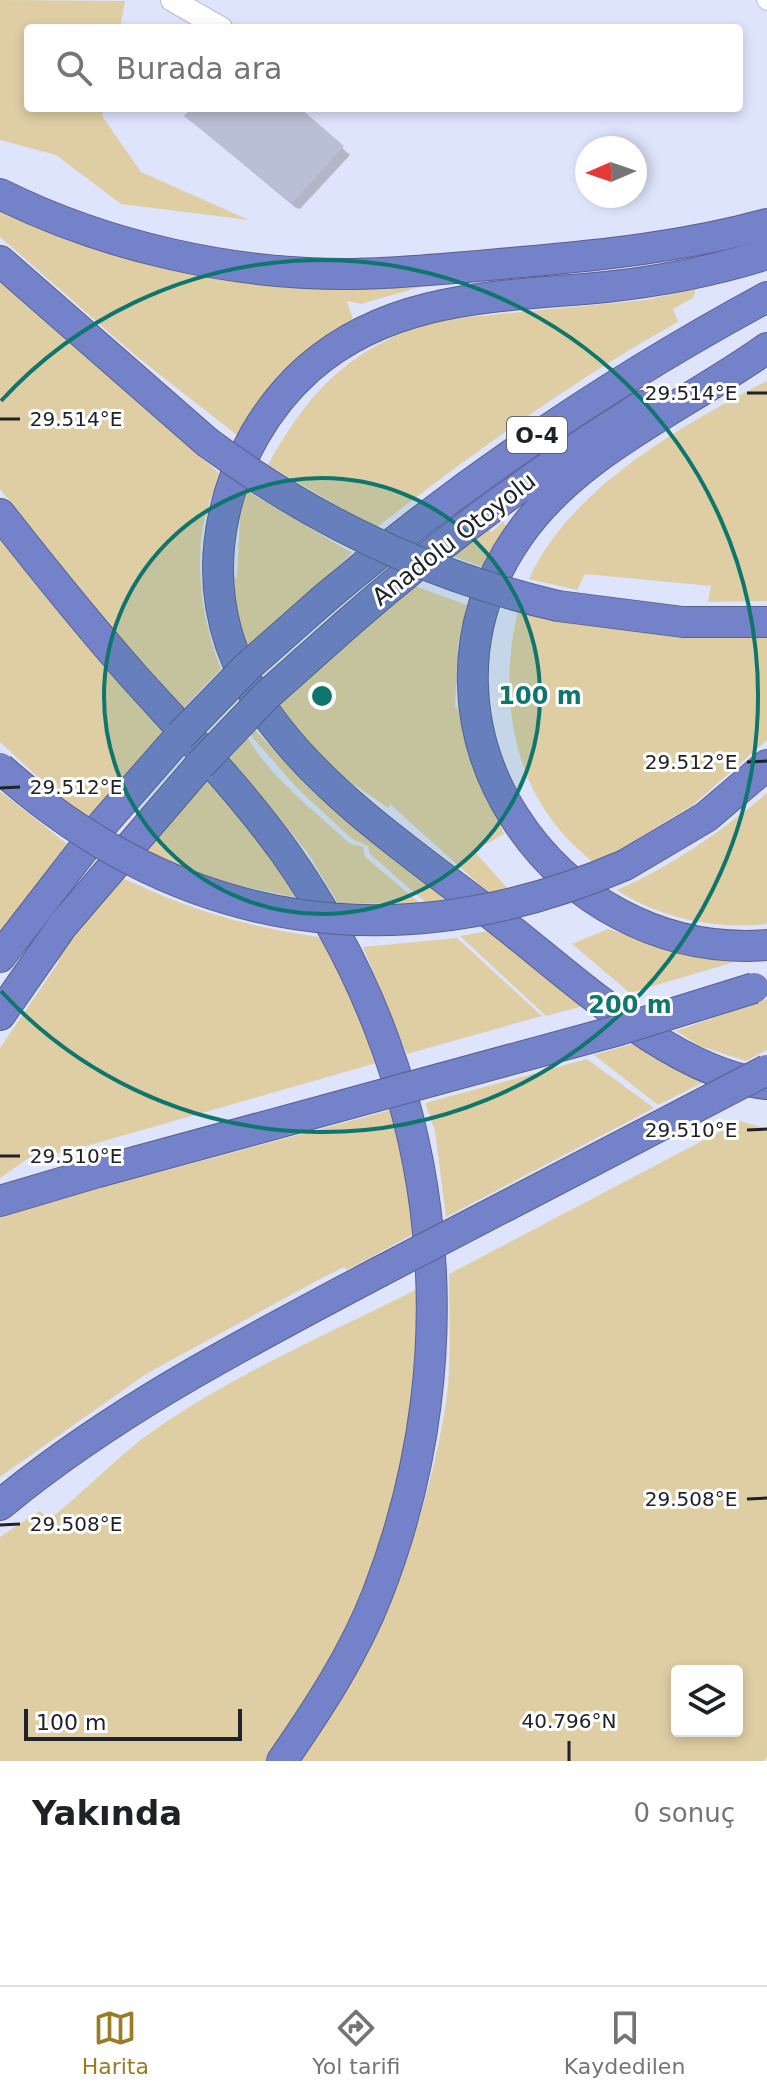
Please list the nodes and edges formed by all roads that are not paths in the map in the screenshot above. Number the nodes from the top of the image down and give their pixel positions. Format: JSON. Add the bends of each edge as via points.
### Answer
{"nodes":[{"id":1,"x":172,"y":0,"type":"edge"},
{"id":2,"x":214,"y":24,"type":"edge"},
{"id":3,"x":0,"y":194,"type":"edge"},
{"id":4,"x":767,"y":224,"type":"edge"},
{"id":5,"x":767,"y":254,"type":"edge"},
{"id":6,"x":0,"y":261,"type":"edge"},
{"id":7,"x":767,"y":297,"type":"edge"},
{"id":8,"x":767,"y":335,"type":"edge"},
{"id":9,"x":767,"y":348,"type":"edge"},
{"id":10,"x":0,"y":514,"type":"edge"},
{"id":11,"x":767,"y":622,"type":"edge"},
{"id":12,"x":767,"y":765,"type":"edge"},
{"id":13,"x":0,"y":768,"type":"edge"},
{"id":14,"x":767,"y":945,"type":"edge"},
{"id":15,"x":0,"y":957,"type":"edge"},
{"id":16,"x":760,"y":986,"type":"edge"},
{"id":17,"x":0,"y":1015,"type":"edge"},
{"id":18,"x":767,"y":1070,"type":"edge"},
{"id":19,"x":767,"y":1084,"type":"edge"},
{"id":20,"x":0,"y":1201,"type":"edge"},
{"id":21,"x":0,"y":1505,"type":"edge"},
{"id":22,"x":282,"y":1761,"type":"edge"}],
"edges":[{"from":1,"to":2,"type":"street"},
{"from":3,"to":4,"type":"highway","via":[[92,231],[169,253],[349,274],[656,248]]},
{"from":5,"to":19,"type":"highway","via":[[665,280],[440,304],[388,319],[358,335],[309,368],[259,429],[230,490],[219,560],[223,610],[236,661],[266,718],[299,756],[615,1012],[685,1055]]},
{"from":6,"to":11,"type":"highway","bridge":true,"via":[[207,442],[288,498],[372,544],[462,580],[558,606],[690,623]]},
{"from":7,"to":15,"type":"highway","name":"Anadolu Otoyolu","number":"O-4","bridge":true,"via":[[649,362],[554,423],[418,521],[324,599],[180,736],[102,825]]},
{"from":8,"to":17,"type":"highway","name":"Anadolu Otoyolu","number":"O-4","bridge":true,"via":[[566,453],[439,546],[348,623],[266,696],[200,765],[62,926]]},
{"from":9,"to":14,"type":"highway","via":[[629,438],[547,502],[517,537],[493,583],[482,616],[474,674],[479,735],[492,776],[516,824],[557,872],[593,900],[646,927],[705,942]]},
{"from":10,"to":22,"type":"highway","via":[[83,619],[284,851],[368,997],[412,1129],[433,1286],[431,1365],[415,1475],[376,1597],[329,1690]]},
{"from":12,"to":13,"type":"highway","bridge":true,"via":[[706,817],[625,865],[555,893],[478,913],[404,921],[324,919],[230,900],[141,866],[74,827]]},
{"from":16,"to":20,"type":"highway","bridge":true},
{"from":18,"to":21,"type":"highway","bridge":true,"via":[[170,1385],[70,1450]]}]}
